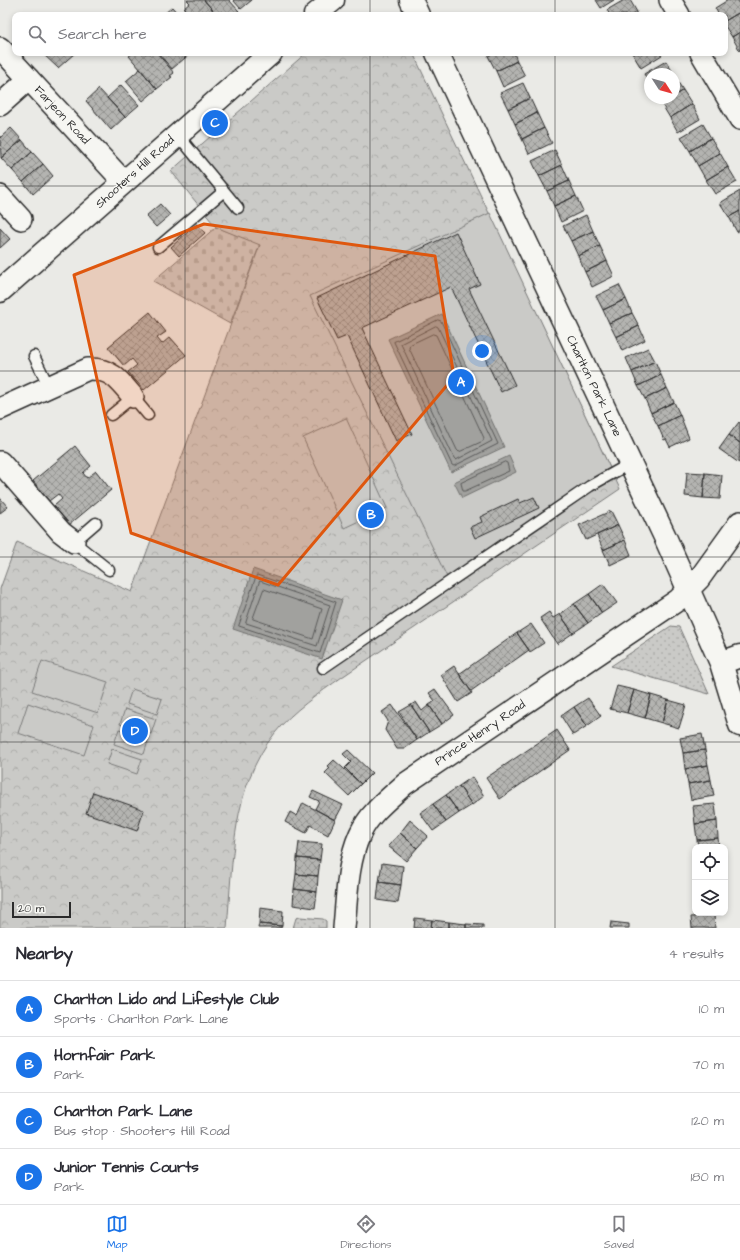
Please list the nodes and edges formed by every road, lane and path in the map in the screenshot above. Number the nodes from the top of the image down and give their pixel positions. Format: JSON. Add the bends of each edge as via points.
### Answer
{"nodes":[{"id":1,"x":333,"y":0,"type":"edge"},
{"id":2,"x":410,"y":0,"type":"edge"},
{"id":3,"x":670,"y":0,"type":"edge"},
{"id":4,"x":319,"y":12,"type":"edge"},
{"id":5,"x":416,"y":12,"type":"edge"},
{"id":6,"x":677,"y":12,"type":"edge"},
{"id":7,"x":0,"y":48,"type":"edge"},
{"id":8,"x":268,"y":56,"type":"edge"},
{"id":9,"x":438,"y":56,"type":"edge"},
{"id":10,"x":703,"y":56,"type":"edge"},
{"id":11,"x":29,"y":79,"type":"junction"},
{"id":12,"x":0,"y":105,"type":"edge"},
{"id":13,"x":740,"y":119,"type":"edge"},
{"id":14,"x":177,"y":134,"type":"junction"},
{"id":15,"x":124,"y":182,"type":"junction"},
{"id":16,"x":224,"y":191,"type":"junction"},
{"id":17,"x":0,"y":196,"type":"edge"},
{"id":18,"x":238,"y":208,"type":"dead end"},
{"id":19,"x":21,"y":219,"type":"dead end"},
{"id":20,"x":158,"y":247,"type":"dead end"},
{"id":21,"x":0,"y":291,"type":"edge"},
{"id":22,"x":34,"y":356,"type":"dead end"},
{"id":23,"x":49,"y":387,"type":"junction"},
{"id":24,"x":133,"y":397,"type":"junction"},
{"id":25,"x":0,"y":409,"type":"edge"},
{"id":26,"x":111,"y":415,"type":"dead end"},
{"id":27,"x":148,"y":415,"type":"dead end"},
{"id":28,"x":0,"y":462,"type":"edge"},
{"id":29,"x":631,"y":463,"type":"junction"},
{"id":30,"x":740,"y":522,"type":"edge"},
{"id":31,"x":96,"y":524,"type":"dead end"},
{"id":32,"x":74,"y":542,"type":"junction"},
{"id":33,"x":110,"y":570,"type":"dead end"},
{"id":34,"x":688,"y":590,"type":"junction"},
{"id":35,"x":731,"y":660,"type":"edge"},
{"id":36,"x":323,"y":668,"type":"dead end"},
{"id":37,"x":740,"y":725,"type":"edge"},
{"id":38,"x":344,"y":928,"type":"edge"}],
"edges":[{"from":1,"to":4,"type":"street"},
{"from":2,"to":5,"type":"street"},
{"from":3,"to":6,"type":"street"},
{"from":7,"to":11,"type":"street","name":"Farjeon Road"},
{"from":8,"to":14,"type":"street","name":"Shooters Hill Road"},
{"from":9,"to":29,"type":"street","name":"Charlton Park Lane"},
{"from":10,"to":13,"type":"street"},
{"from":11,"to":12,"type":"street"},
{"from":11,"to":15,"type":"street","name":"Farjeon Road"},
{"from":14,"to":15,"type":"street","name":"Shooters Hill Road"},
{"from":14,"to":16,"type":"lane"},
{"from":15,"to":21,"type":"street","name":"Shooters Hill Road"},
{"from":16,"to":18,"type":"lane"},
{"from":16,"to":20,"type":"lane"},
{"from":17,"to":19,"type":"street"},
{"from":22,"to":23,"type":"lane"},
{"from":23,"to":24,"type":"street","via":[[88,369],[96,369],[104,370],[116,377]]},
{"from":23,"to":25,"type":"street"},
{"from":24,"to":26,"type":"lane"},
{"from":24,"to":27,"type":"lane"},
{"from":28,"to":32,"type":"street","via":[[61,532]]},
{"from":29,"to":34,"type":"street","name":"Charlton Park Lane"},
{"from":29,"to":36,"type":"lane","via":[[590,486]]},
{"from":30,"to":34,"type":"street","name":"Prince Henry Road","via":[[699,579]]},
{"from":31,"to":32,"type":"lane"},
{"from":32,"to":33,"type":"lane"},
{"from":34,"to":35,"type":"street","name":"Charlton Park Lane"},
{"from":34,"to":38,"type":"street","name":"Prince Henry Road","via":[[678,600],[405,784],[388,799],[360,834],[352,858]]},
{"from":35,"to":37,"type":"street","name":"Charlton Park Lane"}]}
